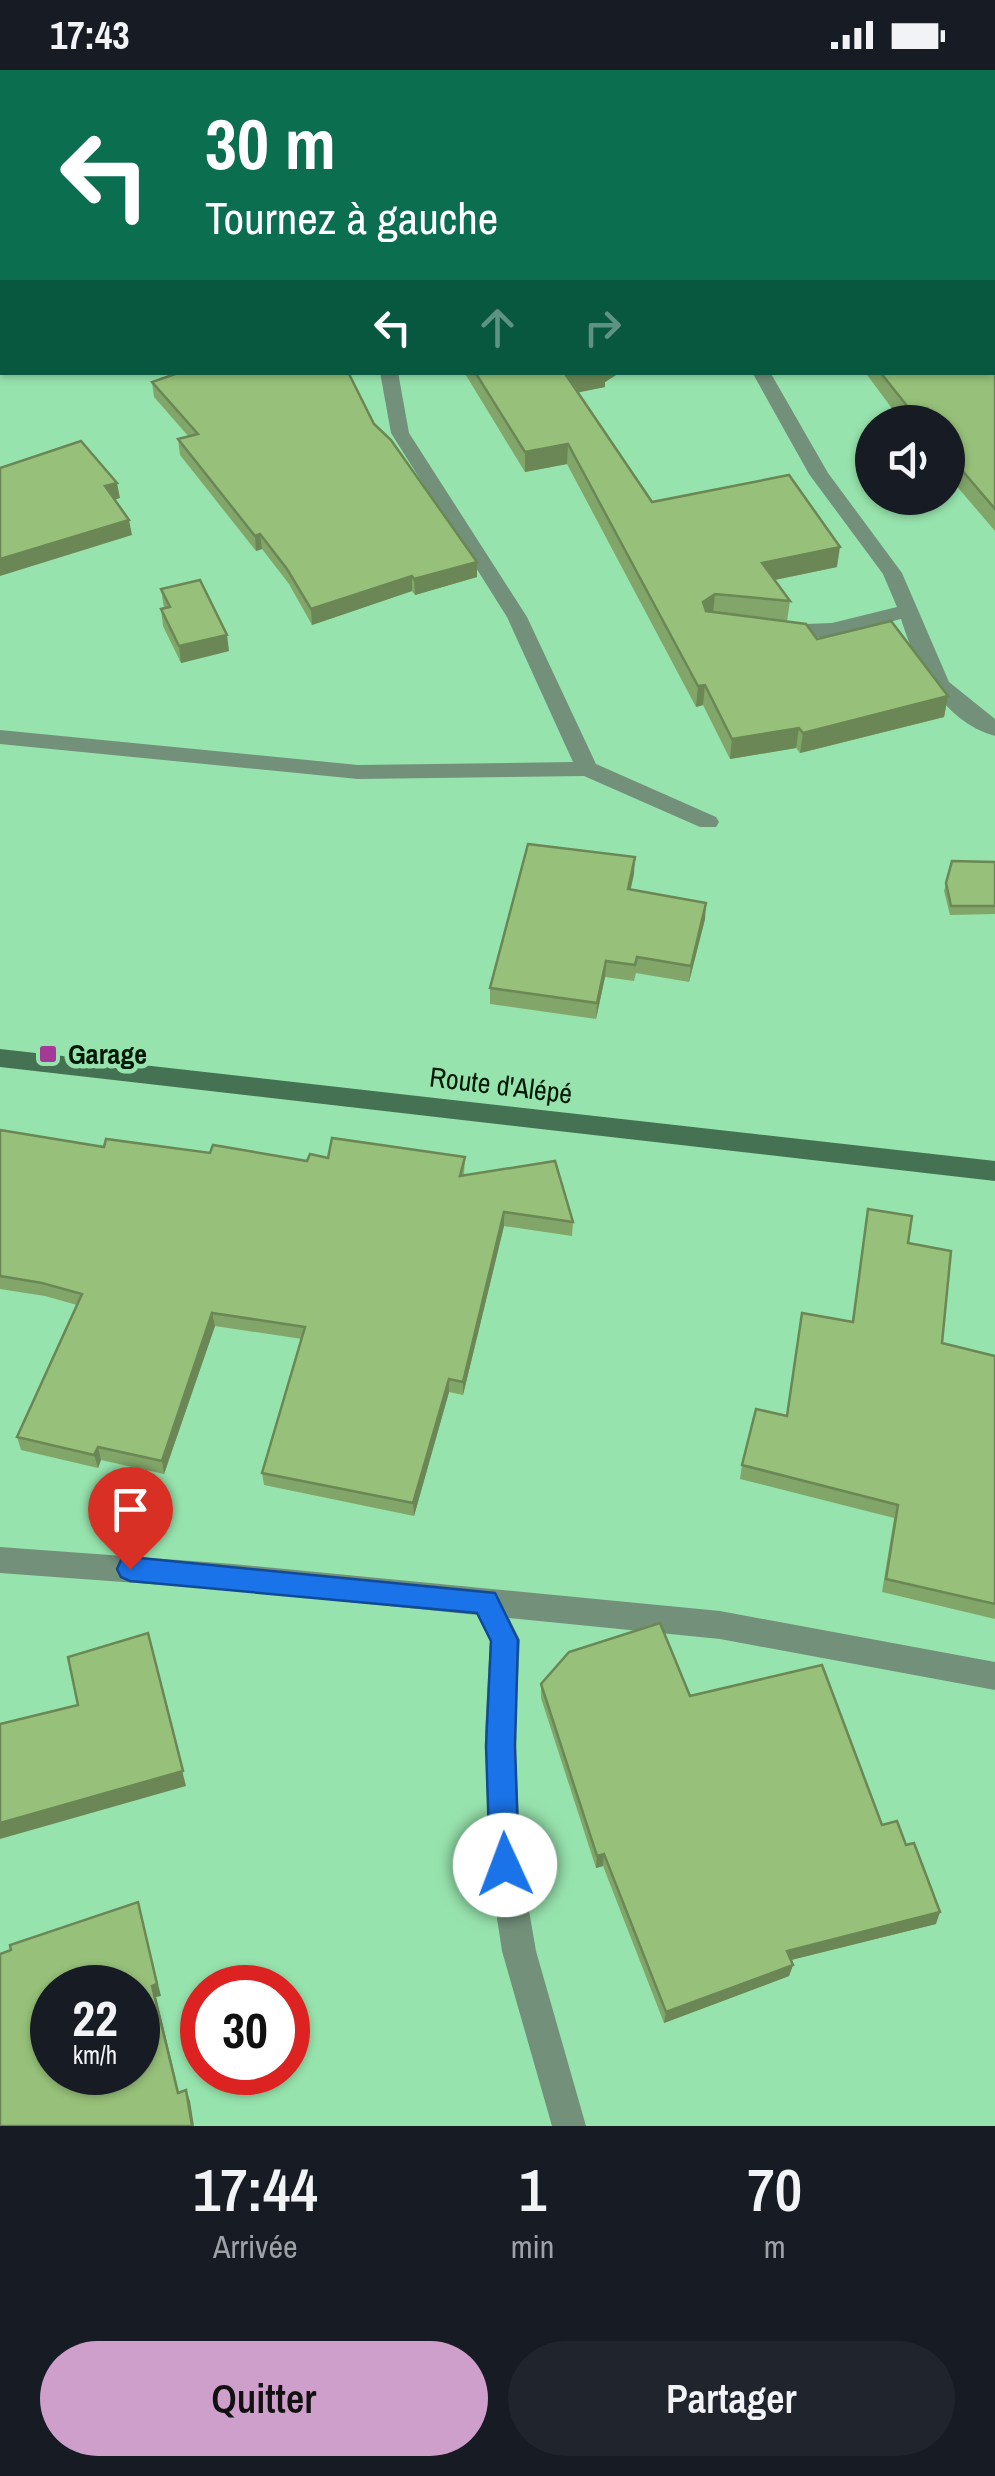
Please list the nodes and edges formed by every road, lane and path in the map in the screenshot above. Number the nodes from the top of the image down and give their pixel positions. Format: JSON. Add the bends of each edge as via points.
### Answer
{"nodes":[{"id":1,"x":390,"y":375,"type":"edge"},
{"id":2,"x":763,"y":375,"type":"edge"},
{"id":3,"x":909,"y":610,"type":"junction"},
{"id":4,"x":752,"y":627,"type":"edge"},
{"id":5,"x":995,"y":729,"type":"edge"},
{"id":6,"x":0,"y":737,"type":"edge"},
{"id":7,"x":587,"y":769,"type":"junction"},
{"id":8,"x":708,"y":822,"type":"dead end"},
{"id":9,"x":0,"y":1058,"type":"edge"},
{"id":10,"x":995,"y":1171,"type":"edge"},
{"id":11,"x":0,"y":1560,"type":"edge"},
{"id":12,"x":486,"y":1602,"type":"junction"},
{"id":13,"x":995,"y":1676,"type":"edge"},
{"id":14,"x":569,"y":2126,"type":"edge"}],
"edges":[{"from":1,"to":7,"type":"street","via":[[400,433],[517,617]]},
{"from":2,"to":3,"type":"street"},
{"from":3,"to":4,"type":"street","via":[[811,634]]},
{"from":3,"to":5,"type":"street","via":[[940,686]]},
{"from":6,"to":7,"type":"street","via":[[358,772]]},
{"from":7,"to":8,"type":"street"},
{"from":9,"to":10,"type":"main road","name":"Route d'Alépé"},
{"from":11,"to":12,"type":"street"},
{"from":12,"to":13,"type":"street","via":[[720,1624]]},
{"from":12,"to":14,"type":"street","via":[[505,1640],[505,1865],[519,1952]]}]}
